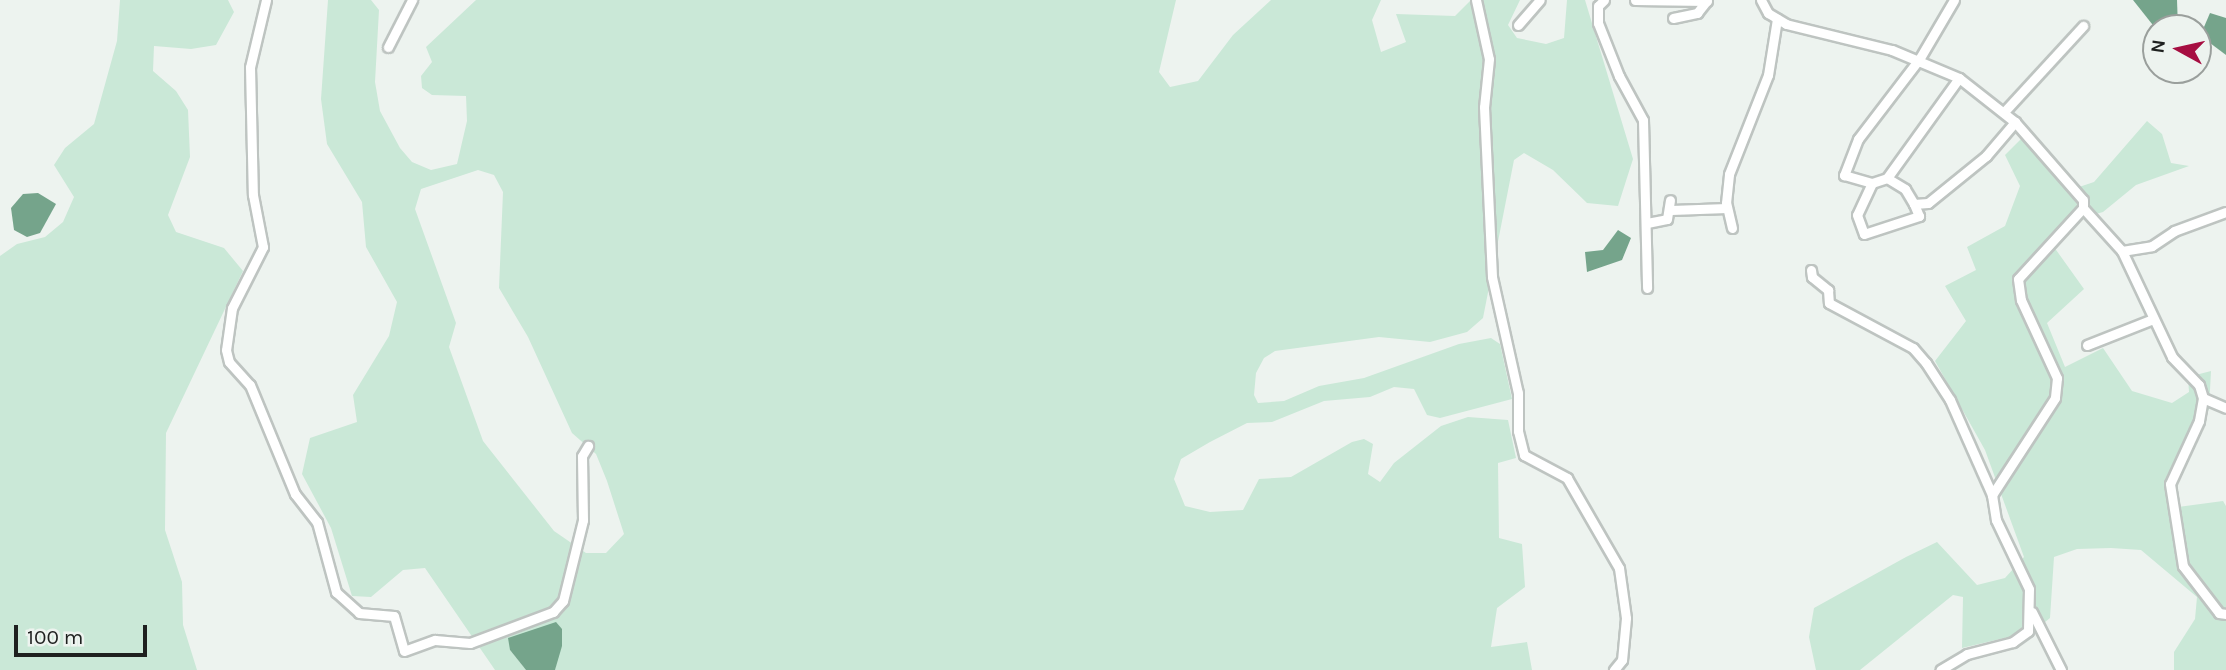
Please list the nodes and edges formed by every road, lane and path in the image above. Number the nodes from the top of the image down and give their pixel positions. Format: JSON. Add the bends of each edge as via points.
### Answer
{"nodes":[{"id":1,"x":266,"y":0,"type":"edge"},
{"id":2,"x":412,"y":0,"type":"edge"},
{"id":3,"x":1476,"y":0,"type":"edge"},
{"id":4,"x":1540,"y":0,"type":"edge"},
{"id":5,"x":1604,"y":0,"type":"edge"},
{"id":6,"x":1635,"y":0,"type":"edge"},
{"id":7,"x":1761,"y":0,"type":"edge"},
{"id":8,"x":1954,"y":0,"type":"edge"},
{"id":9,"x":1707,"y":1,"type":"edge"},
{"id":10,"x":1673,"y":18,"type":"dead end"},
{"id":11,"x":1777,"y":19,"type":"junction"},
{"id":12,"x":1518,"y":25,"type":"dead end"},
{"id":13,"x":2083,"y":26,"type":"dead end"},
{"id":14,"x":388,"y":47,"type":"dead end"},
{"id":15,"x":1920,"y":58,"type":"junction"},
{"id":16,"x":1959,"y":78,"type":"junction"},
{"id":17,"x":2004,"y":112,"type":"junction"},
{"id":18,"x":2015,"y":122,"type":"junction"},
{"id":19,"x":1887,"y":178,"type":"junction"},
{"id":20,"x":1872,"y":183,"type":"junction"},
{"id":21,"x":1914,"y":204,"type":"junction"},
{"id":22,"x":1727,"y":208,"type":"junction"},
{"id":23,"x":2083,"y":208,"type":"junction"},
{"id":24,"x":2226,"y":212,"type":"edge"},
{"id":25,"x":1647,"y":223,"type":"junction"},
{"id":26,"x":1732,"y":228,"type":"dead end"},
{"id":27,"x":2122,"y":251,"type":"junction"},
{"id":28,"x":1811,"y":271,"type":"dead end"},
{"id":29,"x":1647,"y":288,"type":"dead end"},
{"id":30,"x":2153,"y":318,"type":"junction"},
{"id":31,"x":2087,"y":345,"type":"dead end"},
{"id":32,"x":2203,"y":398,"type":"junction"},
{"id":33,"x":2226,"y":408,"type":"edge"},
{"id":34,"x":588,"y":446,"type":"dead end"},
{"id":35,"x":1992,"y":495,"type":"junction"},
{"id":36,"x":2032,"y":612,"type":"junction"},
{"id":37,"x":2226,"y":614,"type":"edge"},
{"id":38,"x":1614,"y":670,"type":"edge"},
{"id":39,"x":1940,"y":670,"type":"edge"},
{"id":40,"x":2061,"y":670,"type":"edge"}],
"edges":[{"from":1,"to":34,"type":"street","via":[[250,67],[253,195],[262,247],[232,308],[226,350],[229,362],[250,385],[295,494],[317,522],[336,592],[359,613],[394,616],[404,651],[435,640],[470,643],[553,612],[563,601],[583,520],[582,456]]},
{"from":2,"to":14,"type":"street"},
{"from":3,"to":38,"type":"street","via":[[1489,59],[1484,107],[1492,276],[1518,393],[1518,431],[1524,455],[1567,478],[1619,568],[1626,618],[1622,660]]},
{"from":4,"to":12,"type":"street"},
{"from":5,"to":25,"type":"street","via":[[1598,6],[1598,23],[1643,120]]},
{"from":6,"to":9,"type":"street"},
{"from":7,"to":11,"type":"street"},
{"from":8,"to":15,"type":"street"},
{"from":9,"to":10,"type":"street","via":[[1697,13]]},
{"from":11,"to":15,"type":"street"},
{"from":11,"to":22,"type":"street","via":[[1768,75],[1729,174]]},
{"from":13,"to":17,"type":"street"},
{"from":15,"to":16,"type":"street"},
{"from":15,"to":20,"type":"street","via":[[1858,139],[1844,175]]},
{"from":16,"to":17,"type":"street"},
{"from":16,"to":19,"type":"street"},
{"from":17,"to":18,"type":"street"},
{"from":18,"to":21,"type":"street","via":[[1948,190],[1928,203]]},
{"from":18,"to":23,"type":"street","via":[[2079,191]]},
{"from":19,"to":20,"type":"street"},
{"from":19,"to":21,"type":"street","via":[[1905,189]]},
{"from":20,"to":21,"type":"street","via":[[1857,215],[1864,234],[1919,216]]},
{"from":22,"to":25,"type":"street","via":[[1670,205],[1667,219]]},
{"from":22,"to":26,"type":"street"},
{"from":23,"to":27,"type":"street"},
{"from":23,"to":35,"type":"street","via":[[2018,279],[2021,300],[2057,379],[2056,398]]},
{"from":24,"to":27,"type":"street","via":[[2174,231],[2152,246]]},
{"from":25,"to":29,"type":"street"},
{"from":27,"to":30,"type":"street"},
{"from":28,"to":35,"type":"street","via":[[1828,290],[1829,303],[1913,348],[1926,363],[1950,400]]},
{"from":30,"to":31,"type":"street"},
{"from":30,"to":32,"type":"street","via":[[2172,357],[2199,385]]},
{"from":32,"to":33,"type":"street"},
{"from":32,"to":37,"type":"street","via":[[2199,421],[2170,484],[2183,566],[2219,612]]},
{"from":35,"to":36,"type":"street","via":[[1996,520],[2029,589]]},
{"from":36,"to":39,"type":"street","via":[[2028,631],[2013,642],[1967,654]]},
{"from":36,"to":40,"type":"street"}]}
